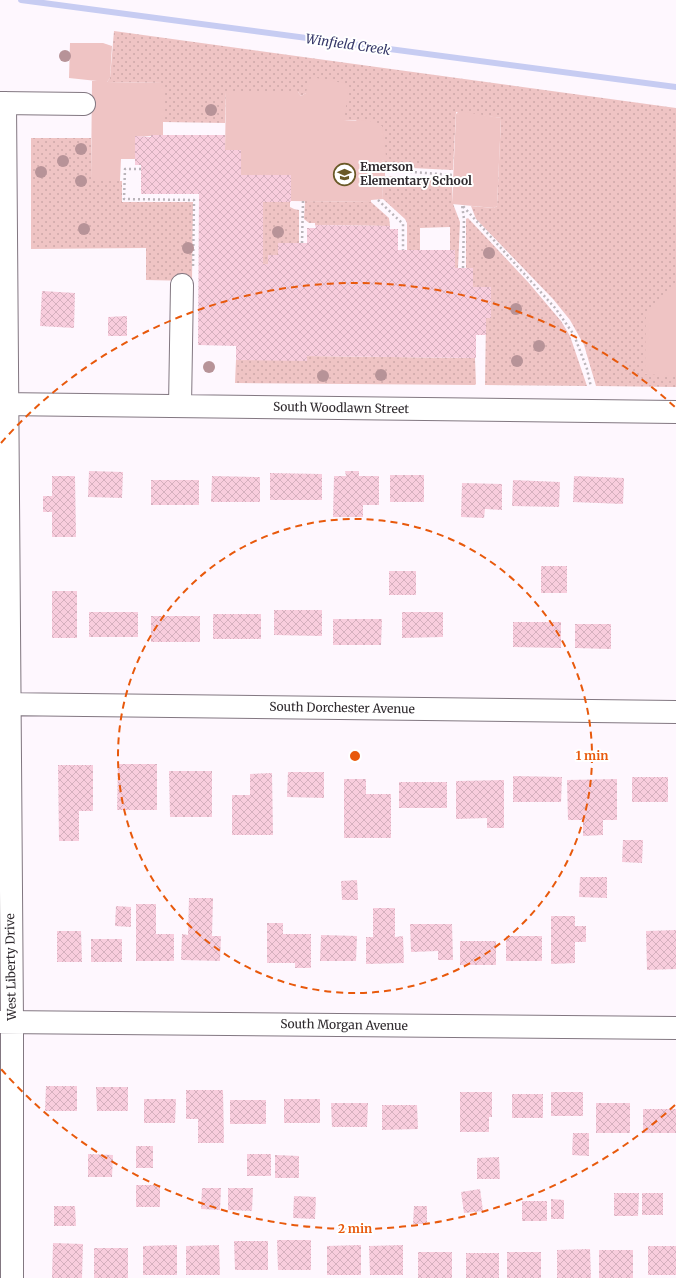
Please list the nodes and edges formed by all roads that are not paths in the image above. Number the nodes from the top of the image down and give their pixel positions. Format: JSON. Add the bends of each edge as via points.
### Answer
{"nodes":[{"id":1,"x":2,"y":103,"type":"edge"},
{"id":2,"x":84,"y":104,"type":"dead end"},
{"id":3,"x":188,"y":277,"type":"road end"},
{"id":4,"x":3,"y":404,"type":"edge"},
{"id":5,"x":180,"y":406,"type":"junction"},
{"id":6,"x":676,"y":412,"type":"edge"},
{"id":7,"x":4,"y":704,"type":"edge"},
{"id":8,"x":676,"y":712,"type":"edge"},
{"id":9,"x":6,"y":1022,"type":"edge"},
{"id":10,"x":676,"y":1028,"type":"edge"},
{"id":11,"x":12,"y":1278,"type":"edge"}],
"edges":[{"from":1,"to":2,"type":"street"},
{"from":1,"to":4,"type":"street","name":"West Liberty Drive"},
{"from":3,"to":5,"type":"street"},
{"from":4,"to":5,"type":"street","name":"South Woodlawn Street"},
{"from":4,"to":7,"type":"street","name":"West Liberty Drive"},
{"from":5,"to":6,"type":"street","name":"South Woodlawn Street"},
{"from":7,"to":8,"type":"street","name":"South Dorchester Avenue"},
{"from":7,"to":9,"type":"street","name":"West Liberty Drive"},
{"from":9,"to":10,"type":"street","name":"South Morgan Avenue"},
{"from":9,"to":11,"type":"street","name":"West Liberty Drive"}]}
